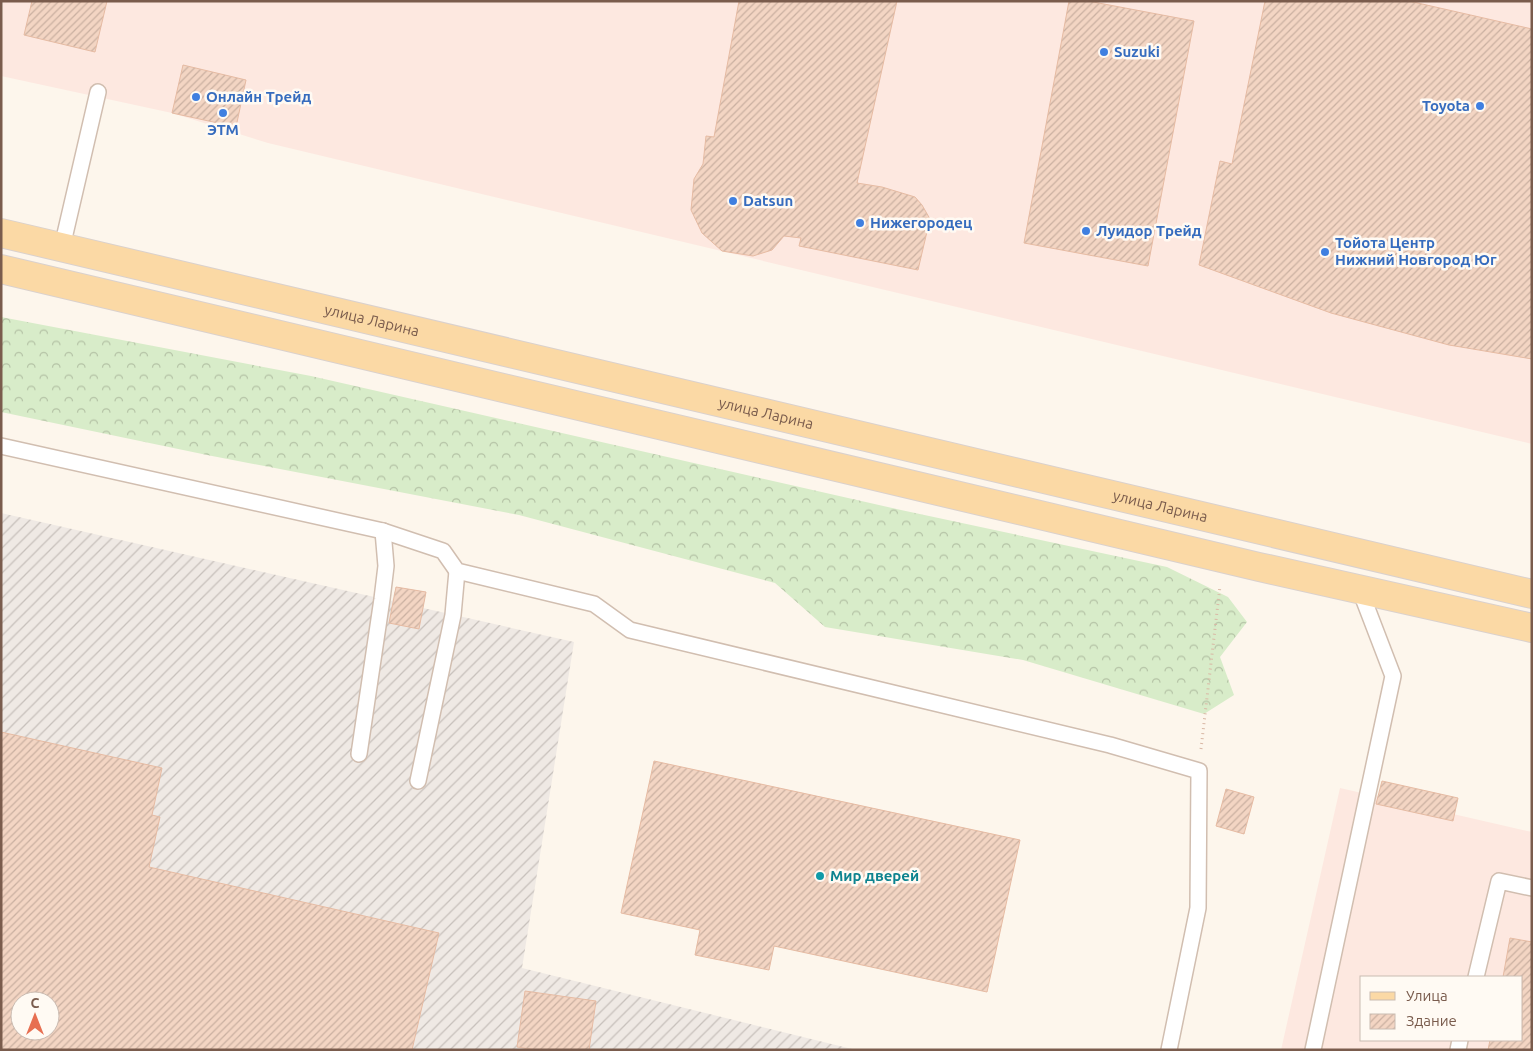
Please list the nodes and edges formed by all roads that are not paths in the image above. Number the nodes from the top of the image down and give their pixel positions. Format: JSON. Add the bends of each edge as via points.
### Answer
{"nodes":[{"id":1,"x":98,"y":92,"type":"dead end"},
{"id":2,"x":1,"y":232,"type":"edge"},
{"id":3,"x":62,"y":247,"type":"junction"},
{"id":4,"x":1,"y":269,"type":"edge"},
{"id":5,"x":1,"y":446,"type":"edge"},
{"id":6,"x":383,"y":531,"type":"junction"},
{"id":7,"x":457,"y":571,"type":"junction"},
{"id":8,"x":1360,"y":590,"type":"junction"},
{"id":9,"x":1532,"y":594,"type":"edge"},
{"id":10,"x":1532,"y":628,"type":"edge"},
{"id":11,"x":359,"y":754,"type":"dead end"},
{"id":12,"x":418,"y":781,"type":"dead end"},
{"id":13,"x":1532,"y":888,"type":"edge"},
{"id":14,"x":1476,"y":976,"type":"edge"},
{"id":15,"x":1169,"y":1050,"type":"edge"},
{"id":16,"x":1313,"y":1050,"type":"edge"}],
"edges":[{"from":1,"to":3,"type":"lane"},
{"from":2,"to":3,"type":"main road","name":"улица Ларина"},
{"from":3,"to":9,"type":"main road","name":"улица Ларина"},
{"from":4,"to":8,"type":"main road"},
{"from":5,"to":6,"type":"lane"},
{"from":6,"to":7,"type":"lane","via":[[443,551]]},
{"from":6,"to":11,"type":"lane","via":[[386,566]]},
{"from":7,"to":12,"type":"lane","via":[[453,615]]},
{"from":7,"to":15,"type":"lane","via":[[594,604],[630,630],[1110,744],[1199,772],[1198,908]]},
{"from":8,"to":10,"type":"main road"},
{"from":8,"to":16,"type":"lane","via":[[1394,676]]},
{"from":13,"to":14,"type":"lane","via":[[1499,881]]}]}
